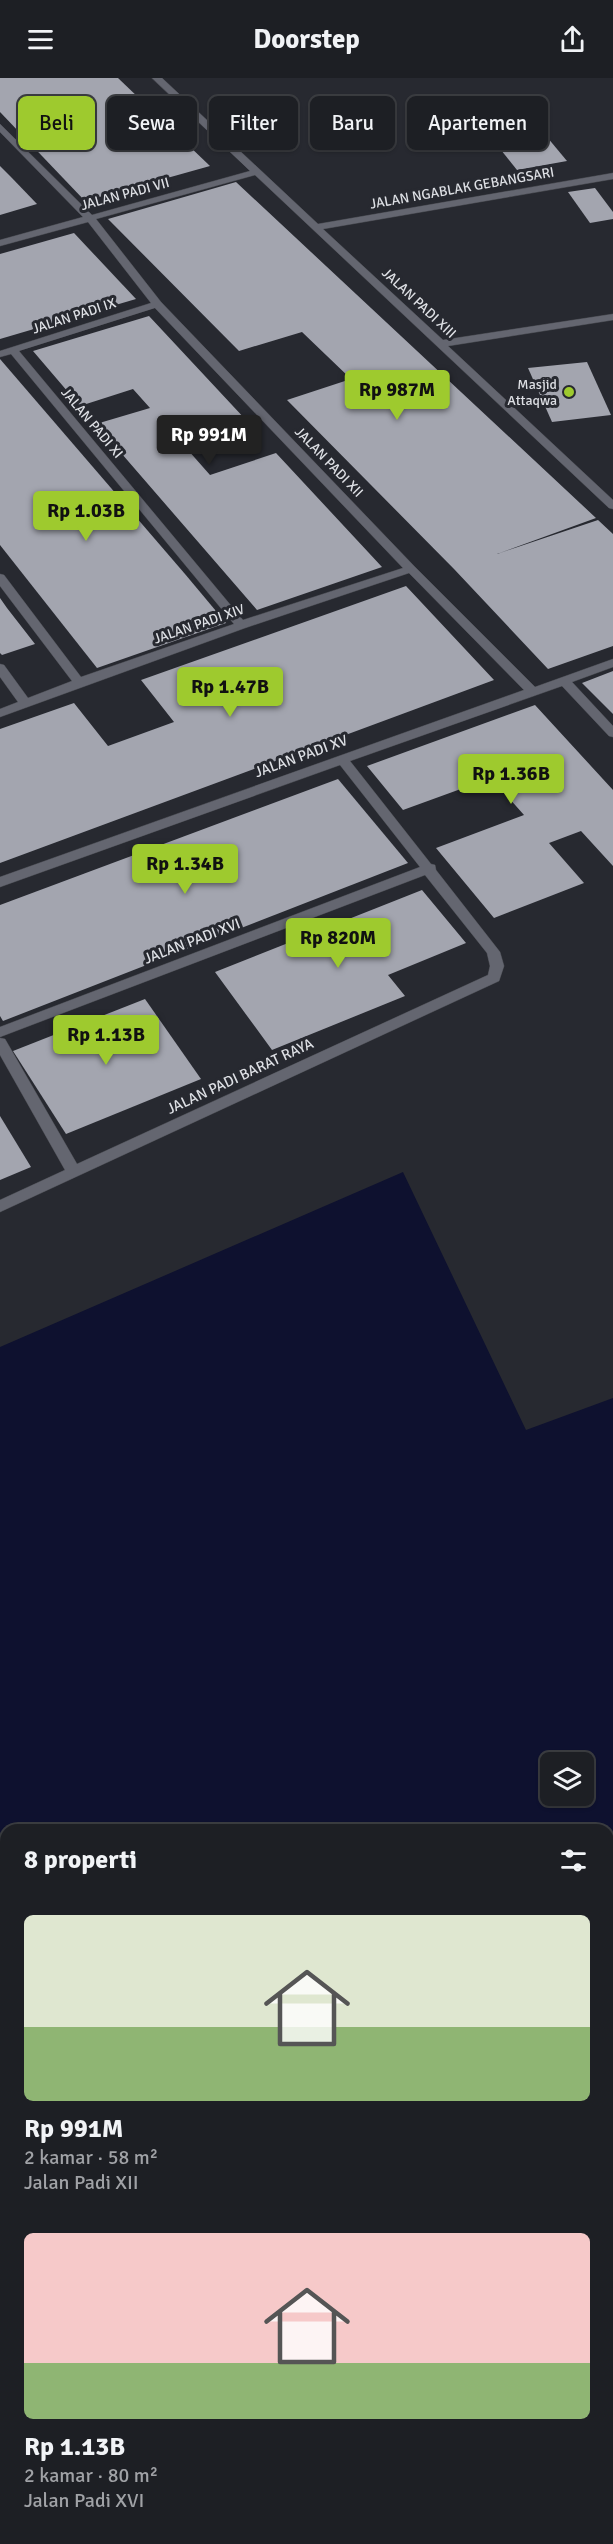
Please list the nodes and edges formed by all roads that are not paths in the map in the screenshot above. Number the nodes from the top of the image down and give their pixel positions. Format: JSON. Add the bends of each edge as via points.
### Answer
{"nodes":[{"id":1,"x":157,"y":78,"type":"edge"},
{"id":2,"x":0,"y":127,"type":"edge"},
{"id":3,"x":257,"y":172,"type":"junction"},
{"id":4,"x":613,"y":176,"type":"edge"},
{"id":5,"x":90,"y":218,"type":"junction"},
{"id":6,"x":316,"y":227,"type":"junction"},
{"id":7,"x":0,"y":243,"type":"edge"},
{"id":8,"x":157,"y":304,"type":"junction"},
{"id":9,"x":613,"y":317,"type":"edge"},
{"id":10,"x":440,"y":344,"type":"junction"},
{"id":11,"x":13,"y":350,"type":"junction"},
{"id":12,"x":0,"y":354,"type":"edge"},
{"id":13,"x":613,"y":506,"type":"edge"},
{"id":14,"x":411,"y":569,"type":"junction"},
{"id":15,"x":0,"y":578,"type":"edge"},
{"id":16,"x":241,"y":625,"type":"junction"},
{"id":17,"x":613,"y":663,"type":"edge"},
{"id":18,"x":0,"y":668,"type":"edge"},
{"id":19,"x":564,"y":681,"type":"junction"},
{"id":20,"x":79,"y":682,"type":"junction"},
{"id":21,"x":533,"y":692,"type":"junction"},
{"id":22,"x":26,"y":704,"type":"junction"},
{"id":23,"x":0,"y":713,"type":"edge"},
{"id":24,"x":613,"y":733,"type":"edge"},
{"id":25,"x":342,"y":759,"type":"junction"},
{"id":26,"x":430,"y":868,"type":"junction"},
{"id":27,"x":0,"y":882,"type":"edge"},
{"id":28,"x":0,"y":1032,"type":"edge"},
{"id":29,"x":0,"y":1043,"type":"edge"},
{"id":30,"x":73,"y":1171,"type":"junction"},
{"id":31,"x":0,"y":1206,"type":"edge"}],
"edges":[{"from":1,"to":3,"type":"street","name":"JALAN PADI XIII"},
{"from":2,"to":5,"type":"street","name":"JALAN PADI XII"},
{"from":3,"to":5,"type":"street","name":"JALAN PADI VII"},
{"from":3,"to":6,"type":"street","name":"JALAN PADI XIII"},
{"from":4,"to":6,"type":"street","name":"JALAN NGABLAK GEBANGSARI"},
{"from":5,"to":7,"type":"street","name":"JALAN PADI VII"},
{"from":5,"to":8,"type":"street","name":"JALAN PADI XII"},
{"from":6,"to":10,"type":"street","name":"JALAN PADI XIII"},
{"from":8,"to":11,"type":"street","name":"JALAN PADI IX"},
{"from":8,"to":14,"type":"street","name":"JALAN PADI XII"},
{"from":9,"to":10,"type":"street"},
{"from":10,"to":13,"type":"street","name":"JALAN PADI XIII"},
{"from":11,"to":12,"type":"street","name":"JALAN PADI IX"},
{"from":11,"to":16,"type":"street","name":"JALAN PADI XI"},
{"from":14,"to":16,"type":"street","name":"JALAN PADI XIV"},
{"from":14,"to":21,"type":"street","name":"JALAN PADI XII"},
{"from":15,"to":20,"type":"street"},
{"from":16,"to":20,"type":"street","name":"JALAN PADI XIV"},
{"from":17,"to":19,"type":"street","name":"JALAN PADI XV"},
{"from":18,"to":22,"type":"street"},
{"from":19,"to":21,"type":"street","name":"JALAN PADI XV"},
{"from":19,"to":24,"type":"street"},
{"from":20,"to":22,"type":"street","name":"JALAN PADI XIV"},
{"from":21,"to":25,"type":"street","name":"JALAN PADI XV"},
{"from":22,"to":23,"type":"street","name":"JALAN PADI XIV"},
{"from":25,"to":26,"type":"street"},
{"from":25,"to":27,"type":"street","name":"JALAN PADI XV"},
{"from":26,"to":28,"type":"street","name":"JALAN PADI XVI"},
{"from":26,"to":30,"type":"street","name":"JALAN PADI BARAT RAYA","via":[[493,952],[497,966],[494,978]]},
{"from":29,"to":30,"type":"street"},
{"from":30,"to":31,"type":"street","name":"JALAN PADI BARAT RAYA"}]}
